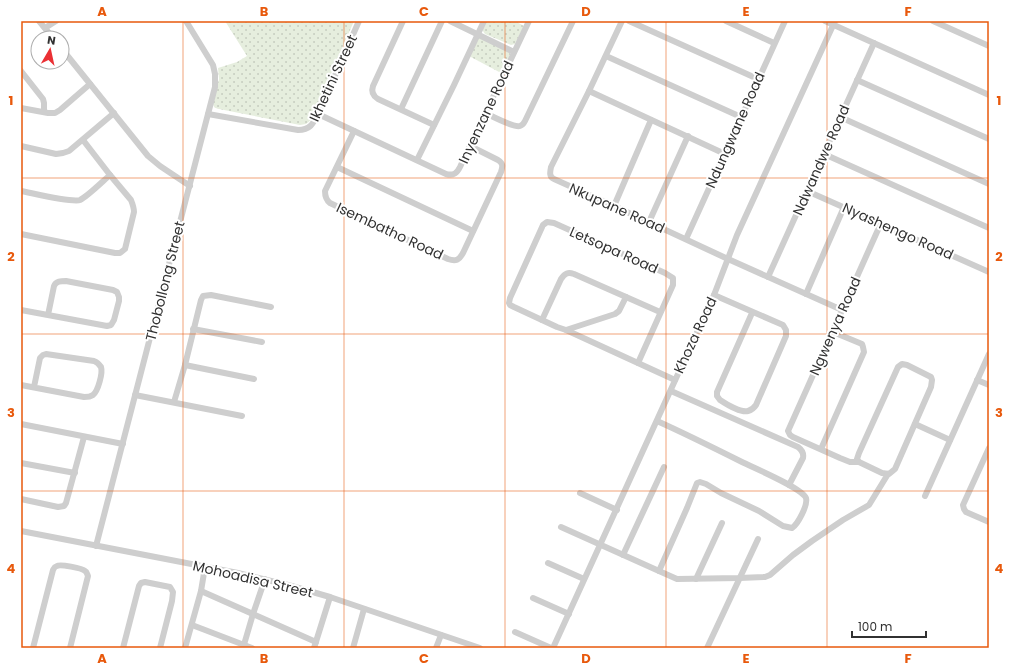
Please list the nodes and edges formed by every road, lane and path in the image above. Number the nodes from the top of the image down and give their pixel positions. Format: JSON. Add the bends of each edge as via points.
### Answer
{"nodes":[{"id":1,"x":39,"y":21,"type":"edge"},
{"id":2,"x":56,"y":21,"type":"edge"},
{"id":3,"x":186,"y":21,"type":"edge"},
{"id":4,"x":359,"y":21,"type":"edge"},
{"id":5,"x":403,"y":21,"type":"edge"},
{"id":6,"x":442,"y":21,"type":"edge"},
{"id":7,"x":450,"y":21,"type":"edge"},
{"id":8,"x":484,"y":21,"type":"edge"},
{"id":9,"x":529,"y":21,"type":"edge"},
{"id":10,"x":574,"y":21,"type":"edge"},
{"id":11,"x":622,"y":21,"type":"edge"},
{"id":12,"x":629,"y":21,"type":"edge"},
{"id":13,"x":726,"y":21,"type":"edge"},
{"id":14,"x":785,"y":21,"type":"edge"},
{"id":15,"x":825,"y":21,"type":"edge"},
{"id":16,"x":933,"y":21,"type":"edge"},
{"id":17,"x":834,"y":23,"type":"edge"},
{"id":18,"x":45,"y":28,"type":"joint"},
{"id":19,"x":477,"y":34,"type":"junction"},
{"id":20,"x":774,"y":43,"type":"junction"},
{"id":21,"x":874,"y":43,"type":"junction"},
{"id":22,"x":989,"y":46,"type":"edge"},
{"id":23,"x":514,"y":52,"type":"junction"},
{"id":24,"x":606,"y":56,"type":"junction"},
{"id":25,"x":70,"y":59,"type":"edge"},
{"id":26,"x":21,"y":71,"type":"edge"},
{"id":27,"x":758,"y":79,"type":"junction"},
{"id":28,"x":857,"y":80,"type":"junction"},
{"id":29,"x":90,"y":84,"type":"junction"},
{"id":30,"x":589,"y":91,"type":"junction"},
{"id":31,"x":989,"y":95,"type":"edge"},
{"id":32,"x":21,"y":108,"type":"edge"},
{"id":33,"x":401,"y":109,"type":"junction"},
{"id":34,"x":44,"y":112,"type":"junction"},
{"id":35,"x":485,"y":113,"type":"junction"},
{"id":36,"x":114,"y":114,"type":"junction"},
{"id":37,"x":208,"y":114,"type":"junction"},
{"id":38,"x":318,"y":114,"type":"junction"},
{"id":39,"x":741,"y":117,"type":"junction"},
{"id":40,"x":840,"y":117,"type":"junction"},
{"id":41,"x":651,"y":120,"type":"junction"},
{"id":42,"x":434,"y":125,"type":"junction"},
{"id":43,"x":354,"y":131,"type":"junction"},
{"id":44,"x":688,"y":136,"type":"junction"},
{"id":45,"x":989,"y":139,"type":"edge"},
{"id":46,"x":83,"y":140,"type":"junction"},
{"id":47,"x":21,"y":146,"type":"edge"},
{"id":48,"x":470,"y":146,"type":"junction"},
{"id":49,"x":725,"y":154,"type":"junction"},
{"id":50,"x":824,"y":154,"type":"junction"},
{"id":51,"x":417,"y":160,"type":"junction"},
{"id":52,"x":337,"y":166,"type":"junction"},
{"id":53,"x":110,"y":175,"type":"junction"},
{"id":54,"x":989,"y":184,"type":"edge"},
{"id":55,"x":190,"y":186,"type":"junction"},
{"id":56,"x":21,"y":191,"type":"edge"},
{"id":57,"x":807,"y":191,"type":"junction"},
{"id":58,"x":614,"y":206,"type":"junction"},
{"id":59,"x":844,"y":207,"type":"junction"},
{"id":60,"x":649,"y":222,"type":"junction"},
{"id":61,"x":881,"y":223,"type":"junction"},
{"id":62,"x":989,"y":228,"type":"edge"},
{"id":63,"x":473,"y":231,"type":"junction"},
{"id":64,"x":21,"y":234,"type":"edge"},
{"id":65,"x":686,"y":239,"type":"junction"},
{"id":66,"x":728,"y":259,"type":"junction"},
{"id":67,"x":989,"y":272,"type":"edge"},
{"id":68,"x":768,"y":277,"type":"junction"},
{"id":69,"x":806,"y":294,"type":"junction"},
{"id":70,"x":714,"y":295,"type":"junction"},
{"id":71,"x":626,"y":297,"type":"junction"},
{"id":72,"x":271,"y":307,"type":"dead end"},
{"id":73,"x":21,"y":310,"type":"edge"},
{"id":74,"x":842,"y":310,"type":"junction"},
{"id":75,"x":660,"y":312,"type":"junction"},
{"id":76,"x":752,"y":313,"type":"junction"},
{"id":77,"x":48,"y":315,"type":"junction"},
{"id":78,"x":542,"y":320,"type":"junction"},
{"id":79,"x":193,"y":329,"type":"junction"},
{"id":80,"x":566,"y":330,"type":"junction"},
{"id":81,"x":833,"y":332,"type":"junction"},
{"id":82,"x":262,"y":342,"type":"dead end"},
{"id":83,"x":989,"y":354,"type":"edge"},
{"id":84,"x":638,"y":364,"type":"junction"},
{"id":85,"x":184,"y":365,"type":"junction"},
{"id":86,"x":254,"y":379,"type":"dead end"},
{"id":87,"x":675,"y":380,"type":"junction"},
{"id":88,"x":977,"y":380,"type":"junction"},
{"id":89,"x":21,"y":385,"type":"edge"},
{"id":90,"x":989,"y":385,"type":"edge"},
{"id":91,"x":34,"y":387,"type":"junction"},
{"id":92,"x":670,"y":391,"type":"junction"},
{"id":93,"x":135,"y":394,"type":"junction"},
{"id":94,"x":174,"y":402,"type":"junction"},
{"id":95,"x":242,"y":416,"type":"dead end"},
{"id":96,"x":657,"y":421,"type":"junction"},
{"id":97,"x":21,"y":424,"type":"edge"},
{"id":98,"x":915,"y":424,"type":"junction"},
{"id":99,"x":84,"y":437,"type":"junction"},
{"id":100,"x":950,"y":440,"type":"junction"},
{"id":101,"x":123,"y":444,"type":"junction"},
{"id":102,"x":989,"y":448,"type":"edge"},
{"id":103,"x":821,"y":450,"type":"junction"},
{"id":104,"x":859,"y":462,"type":"junction"},
{"id":105,"x":21,"y":463,"type":"edge"},
{"id":106,"x":664,"y":467,"type":"dead end"},
{"id":107,"x":75,"y":473,"type":"junction"},
{"id":108,"x":888,"y":474,"type":"junction"},
{"id":109,"x":789,"y":486,"type":"junction"},
{"id":110,"x":580,"y":493,"type":"dead end"},
{"id":111,"x":925,"y":496,"type":"dead end"},
{"id":112,"x":21,"y":499,"type":"edge"},
{"id":113,"x":616,"y":510,"type":"junction"},
{"id":114,"x":989,"y":522,"type":"edge"},
{"id":115,"x":722,"y":523,"type":"dead end"},
{"id":116,"x":561,"y":527,"type":"dead end"},
{"id":117,"x":21,"y":531,"type":"edge"},
{"id":118,"x":758,"y":539,"type":"dead end"},
{"id":119,"x":600,"y":544,"type":"junction"},
{"id":120,"x":96,"y":546,"type":"junction"},
{"id":121,"x":623,"y":555,"type":"junction"},
{"id":122,"x":548,"y":563,"type":"dead end"},
{"id":123,"x":205,"y":567,"type":"junction"},
{"id":124,"x":659,"y":571,"type":"junction"},
{"id":125,"x":739,"y":578,"type":"junction"},
{"id":126,"x":265,"y":579,"type":"junction"},
{"id":127,"x":584,"y":579,"type":"junction"},
{"id":128,"x":696,"y":579,"type":"junction"},
{"id":129,"x":201,"y":590,"type":"junction"},
{"id":130,"x":330,"y":597,"type":"junction"},
{"id":131,"x":533,"y":598,"type":"dead end"},
{"id":132,"x":364,"y":609,"type":"junction"},
{"id":133,"x":253,"y":614,"type":"junction"},
{"id":134,"x":568,"y":614,"type":"junction"},
{"id":135,"x":192,"y":625,"type":"junction"},
{"id":136,"x":516,"y":632,"type":"dead end"},
{"id":137,"x":441,"y":635,"type":"junction"},
{"id":138,"x":315,"y":645,"type":"edge"},
{"id":139,"x":244,"y":646,"type":"edge"},
{"id":140,"x":33,"y":648,"type":"edge"},
{"id":141,"x":70,"y":648,"type":"edge"},
{"id":142,"x":123,"y":648,"type":"edge"},
{"id":143,"x":160,"y":648,"type":"edge"},
{"id":144,"x":185,"y":648,"type":"edge"},
{"id":145,"x":252,"y":648,"type":"edge"},
{"id":146,"x":353,"y":648,"type":"edge"},
{"id":147,"x":436,"y":648,"type":"edge"},
{"id":148,"x":480,"y":648,"type":"edge"},
{"id":149,"x":552,"y":648,"type":"edge"},
{"id":150,"x":707,"y":648,"type":"edge"}],
"edges":[{"from":1,"to":18,"type":"street"},
{"from":2,"to":18,"type":"street"},
{"from":3,"to":37,"type":"street","name":"Thobollong Street","via":[[210,60],[215,74]]},
{"from":4,"to":38,"type":"street","name":"Ikhetini Street"},
{"from":5,"to":33,"type":"street","via":[[372,90],[378,99]]},
{"from":6,"to":33,"type":"street"},
{"from":7,"to":19,"type":"street"},
{"from":8,"to":19,"type":"street"},
{"from":9,"to":23,"type":"street","name":"Inyenzane Road"},
{"from":10,"to":35,"type":"street","via":[[523,124],[515,126]]},
{"from":11,"to":24,"type":"street","name":"Nkupane Road"},
{"from":12,"to":27,"type":"street"},
{"from":13,"to":20,"type":"street"},
{"from":14,"to":20,"type":"street","name":"Ndungwane Road"},
{"from":15,"to":17,"type":"street"},
{"from":16,"to":22,"type":"street"},
{"from":17,"to":21,"type":"street"},
{"from":17,"to":66,"type":"street","name":"Khoza Road"},
{"from":19,"to":23,"type":"street"},
{"from":19,"to":42,"type":"street"},
{"from":20,"to":27,"type":"street","name":"Ndungwane Road"},
{"from":21,"to":28,"type":"street","name":"Ndwandwe Road"},
{"from":21,"to":31,"type":"street"},
{"from":23,"to":35,"type":"street","name":"Inyenzane Road"},
{"from":24,"to":30,"type":"street","name":"Nkupane Road"},
{"from":24,"to":39,"type":"street"},
{"from":25,"to":29,"type":"street"},
{"from":26,"to":34,"type":"street","via":[[43,99]]},
{"from":27,"to":39,"type":"street","name":"Ndungwane Road"},
{"from":28,"to":40,"type":"street","name":"Ndwandwe Road"},
{"from":28,"to":45,"type":"street"},
{"from":29,"to":34,"type":"street","via":[[57,112]]},
{"from":29,"to":36,"type":"street"},
{"from":30,"to":41,"type":"street"},
{"from":30,"to":58,"type":"street","name":"Nkupane Road","via":[[551,167],[550,177]]},
{"from":32,"to":34,"type":"street"},
{"from":33,"to":42,"type":"street"},
{"from":35,"to":48,"type":"street","name":"Inyenzane Road"},
{"from":36,"to":46,"type":"street"},
{"from":36,"to":55,"type":"street","via":[[152,160]]},
{"from":37,"to":38,"type":"street","name":"Ikhetini Street","via":[[298,130],[311,126]]},
{"from":37,"to":55,"type":"street","name":"Thobollong Street"},
{"from":38,"to":43,"type":"street","name":"Inyenzane Road"},
{"from":39,"to":49,"type":"street","name":"Ndungwane Road"},
{"from":40,"to":50,"type":"street","name":"Ndwandwe Road"},
{"from":40,"to":54,"type":"street"},
{"from":41,"to":44,"type":"street"},
{"from":41,"to":58,"type":"street"},
{"from":42,"to":51,"type":"street"},
{"from":43,"to":51,"type":"street","name":"Inyenzane Road"},
{"from":43,"to":52,"type":"street","name":"Isembatho Road"},
{"from":44,"to":49,"type":"street"},
{"from":44,"to":60,"type":"street"},
{"from":46,"to":47,"type":"street","via":[[61,154]]},
{"from":46,"to":53,"type":"street"},
{"from":48,"to":51,"type":"street","name":"Inyenzane Road","via":[[458,171],[453,175]]},
{"from":48,"to":63,"type":"street","name":"Isembatho Road","via":[[498,160],[502,166]]},
{"from":49,"to":65,"type":"street","name":"Ndungwane Road"},
{"from":50,"to":57,"type":"street","name":"Ndwandwe Road"},
{"from":50,"to":62,"type":"street"},
{"from":52,"to":63,"type":"street"},
{"from":52,"to":63,"type":"street","name":"Isembatho Road","via":[[325,194],[328,201],[337,206],[451,260],[460,259]]},
{"from":53,"to":56,"type":"street","via":[[82,199],[76,201]]},
{"from":53,"to":64,"type":"street","via":[[134,205],[123,252],[118,254]]},
{"from":55,"to":93,"type":"street","name":"Thobollong Street"},
{"from":57,"to":59,"type":"street","name":"Nyashengo Road"},
{"from":57,"to":68,"type":"street","name":"Ndwandwe Road"},
{"from":58,"to":60,"type":"street","name":"Nkupane Road"},
{"from":59,"to":61,"type":"street","name":"Nyashengo Road"},
{"from":59,"to":69,"type":"street"},
{"from":60,"to":65,"type":"street","name":"Nkupane Road"},
{"from":61,"to":67,"type":"street","name":"Nyashengo Road"},
{"from":61,"to":74,"type":"street","name":"Ngwenya Road"},
{"from":65,"to":66,"type":"street","name":"Nkupane Road"},
{"from":66,"to":68,"type":"street","name":"Nkupane Road"},
{"from":66,"to":70,"type":"street","name":"Khoza Road"},
{"from":68,"to":69,"type":"street","name":"Nkupane Road"},
{"from":69,"to":74,"type":"street","name":"Nkupane Road"},
{"from":70,"to":76,"type":"street"},
{"from":70,"to":87,"type":"street","name":"Khoza Road"},
{"from":71,"to":75,"type":"street"},
{"from":71,"to":78,"type":"street","via":[[567,273],[561,279]]},
{"from":71,"to":80,"type":"street","via":[[615,314]]},
{"from":72,"to":79,"type":"street","via":[[211,295],[203,296]]},
{"from":73,"to":77,"type":"street"},
{"from":74,"to":81,"type":"street","name":"Ngwenya Road"},
{"from":75,"to":78,"type":"street","name":"Letsopa Road","via":[[673,285],[672,277],[549,222],[543,225],[509,303]]},
{"from":75,"to":84,"type":"street","name":"Letsopa Road"},
{"from":76,"to":76,"type":"street","via":[[783,326],[786,333],[756,405],[747,412],[720,400],[717,392]]},
{"from":77,"to":77,"type":"street","via":[[104,326],[111,325],[119,297],[113,290],[58,281],[54,284]]},
{"from":78,"to":80,"type":"street"},
{"from":79,"to":82,"type":"street"},
{"from":79,"to":85,"type":"street"},
{"from":80,"to":84,"type":"street"},
{"from":81,"to":103,"type":"street","via":[[862,344],[864,352]]},
{"from":81,"to":103,"type":"street","name":"Ngwenya Road","via":[[788,430],[793,437]]},
{"from":83,"to":88,"type":"street"},
{"from":84,"to":87,"type":"street"},
{"from":85,"to":86,"type":"street"},
{"from":85,"to":94,"type":"street"},
{"from":87,"to":92,"type":"street","name":"Khoza Road"},
{"from":88,"to":90,"type":"street"},
{"from":88,"to":100,"type":"street"},
{"from":89,"to":91,"type":"street"},
{"from":91,"to":91,"type":"street","via":[[84,397],[92,396],[96,391],[100,367],[97,362],[43,355],[40,358]]},
{"from":92,"to":96,"type":"street","name":"Khoza Road"},
{"from":92,"to":109,"type":"street","via":[[798,447],[804,454]]},
{"from":93,"to":94,"type":"street"},
{"from":93,"to":101,"type":"street","name":"Thobollong Street"},
{"from":94,"to":95,"type":"street"},
{"from":96,"to":109,"type":"street"},
{"from":96,"to":113,"type":"street","name":"Khoza Road"},
{"from":97,"to":99,"type":"street"},
{"from":98,"to":100,"type":"street"},
{"from":98,"to":104,"type":"street","via":[[932,379],[905,364],[897,369],[859,453]]},
{"from":98,"to":108,"type":"street","via":[[895,469]]},
{"from":99,"to":101,"type":"street"},
{"from":99,"to":107,"type":"street"},
{"from":100,"to":111,"type":"street"},
{"from":101,"to":120,"type":"street","name":"Thobollong Street"},
{"from":102,"to":114,"type":"street","via":[[963,505],[966,512]]},
{"from":103,"to":104,"type":"street","via":[[847,461]]},
{"from":104,"to":108,"type":"street"},
{"from":105,"to":107,"type":"street"},
{"from":106,"to":121,"type":"street"},
{"from":107,"to":112,"type":"street","via":[[64,506]]},
{"from":108,"to":125,"type":"street","via":[[869,505],[812,541],[770,575]]},
{"from":109,"to":124,"type":"street","via":[[806,498],[805,507],[792,528],[783,526],[706,484],[696,484]]},
{"from":110,"to":113,"type":"street"},
{"from":113,"to":119,"type":"street","name":"Khoza Road"},
{"from":115,"to":128,"type":"street"},
{"from":116,"to":119,"type":"street"},
{"from":117,"to":120,"type":"street","name":"Mohoadisa Street"},
{"from":118,"to":125,"type":"street"},
{"from":119,"to":121,"type":"street"},
{"from":119,"to":127,"type":"street","name":"Khoza Road"},
{"from":120,"to":123,"type":"street","name":"Mohoadisa Street"},
{"from":121,"to":124,"type":"street"},
{"from":122,"to":127,"type":"street"},
{"from":123,"to":126,"type":"street","name":"Mohoadisa Street"},
{"from":123,"to":129,"type":"street"},
{"from":124,"to":128,"type":"street","via":[[677,578]]},
{"from":125,"to":128,"type":"street"},
{"from":125,"to":150,"type":"street"},
{"from":126,"to":130,"type":"street","name":"Mohoadisa Street"},
{"from":126,"to":133,"type":"street"},
{"from":127,"to":134,"type":"street","name":"Khoza Road"},
{"from":129,"to":133,"type":"street"},
{"from":129,"to":135,"type":"street"},
{"from":130,"to":132,"type":"street","name":"Mohoadisa Street"},
{"from":130,"to":138,"type":"street"},
{"from":131,"to":134,"type":"street"},
{"from":132,"to":137,"type":"street","name":"Mohoadisa Street"},
{"from":132,"to":146,"type":"street"},
{"from":133,"to":138,"type":"street"},
{"from":133,"to":139,"type":"street"},
{"from":134,"to":149,"type":"street","name":"Khoza Road"},
{"from":135,"to":139,"type":"street"},
{"from":135,"to":144,"type":"street"},
{"from":136,"to":149,"type":"street"},
{"from":137,"to":147,"type":"street"},
{"from":137,"to":148,"type":"street","name":"Mohoadisa Street"},
{"from":139,"to":145,"type":"street"},
{"from":140,"to":141,"type":"street","via":[[53,570],[61,565],[83,570],[88,576]]},
{"from":142,"to":143,"type":"street","via":[[138,586],[145,582],[170,587],[173,592]]}]}
